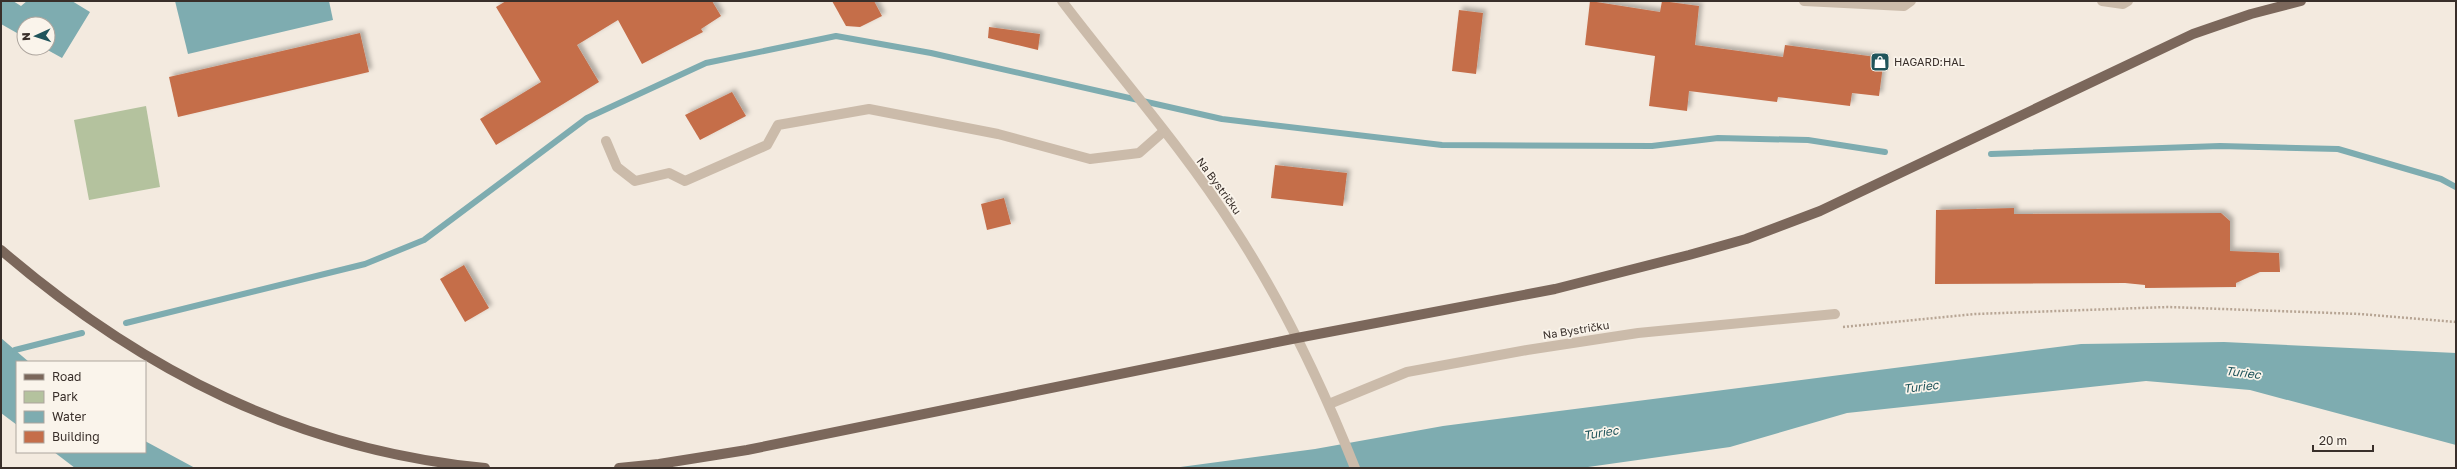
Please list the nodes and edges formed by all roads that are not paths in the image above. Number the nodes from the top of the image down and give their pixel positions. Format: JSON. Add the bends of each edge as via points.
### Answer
{"nodes":[{"id":1,"x":1062,"y":1,"type":"edge"},
{"id":2,"x":1804,"y":1,"type":"edge"},
{"id":3,"x":1911,"y":1,"type":"edge"},
{"id":4,"x":2102,"y":1,"type":"edge"},
{"id":5,"x":2128,"y":1,"type":"edge"},
{"id":6,"x":2302,"y":1,"type":"edge"},
{"id":7,"x":1830,"y":2,"type":"edge"},
{"id":8,"x":1163,"y":129,"type":"junction"},
{"id":9,"x":606,"y":141,"type":"dead end"},
{"id":10,"x":1,"y":250,"type":"edge"},
{"id":11,"x":1830,"y":314,"type":"road end"},
{"id":12,"x":1297,"y":338,"type":"junction"},
{"id":13,"x":1329,"y":404,"type":"junction"},
{"id":14,"x":485,"y":468,"type":"edge"},
{"id":15,"x":619,"y":468,"type":"edge"},
{"id":16,"x":1356,"y":468,"type":"edge"}],
"edges":[{"from":1,"to":8,"type":"street","name":"Na Bystričku"},
{"from":2,"to":7,"type":"street"},
{"from":3,"to":7,"type":"street","via":[[1904,6]]},
{"from":4,"to":5,"type":"street","via":[[2123,4]]},
{"from":6,"to":12,"type":"main road","via":[[2251,14],[2193,34],[1879,185],[1820,211],[1746,238],[1632,271],[1555,289]]},
{"from":8,"to":9,"type":"street","via":[[1139,153],[1090,159],[998,134],[869,109],[778,125],[767,145],[685,181],[669,173],[636,181],[618,167]]},
{"from":8,"to":12,"type":"street","name":"Na Bystričku","via":[[1234,227]]},
{"from":10,"to":14,"type":"main road","via":[[62,300],[147,357],[193,384],[318,434],[381,452]]},
{"from":11,"to":13,"type":"street","name":"Na Bystričku","via":[[1638,333],[1512,352],[1407,372]]},
{"from":12,"to":13,"type":"street","name":"Na Bystričku"},
{"from":12,"to":15,"type":"main road","via":[[746,450]]},
{"from":13,"to":16,"type":"street","name":"Na Bystričku"}]}
